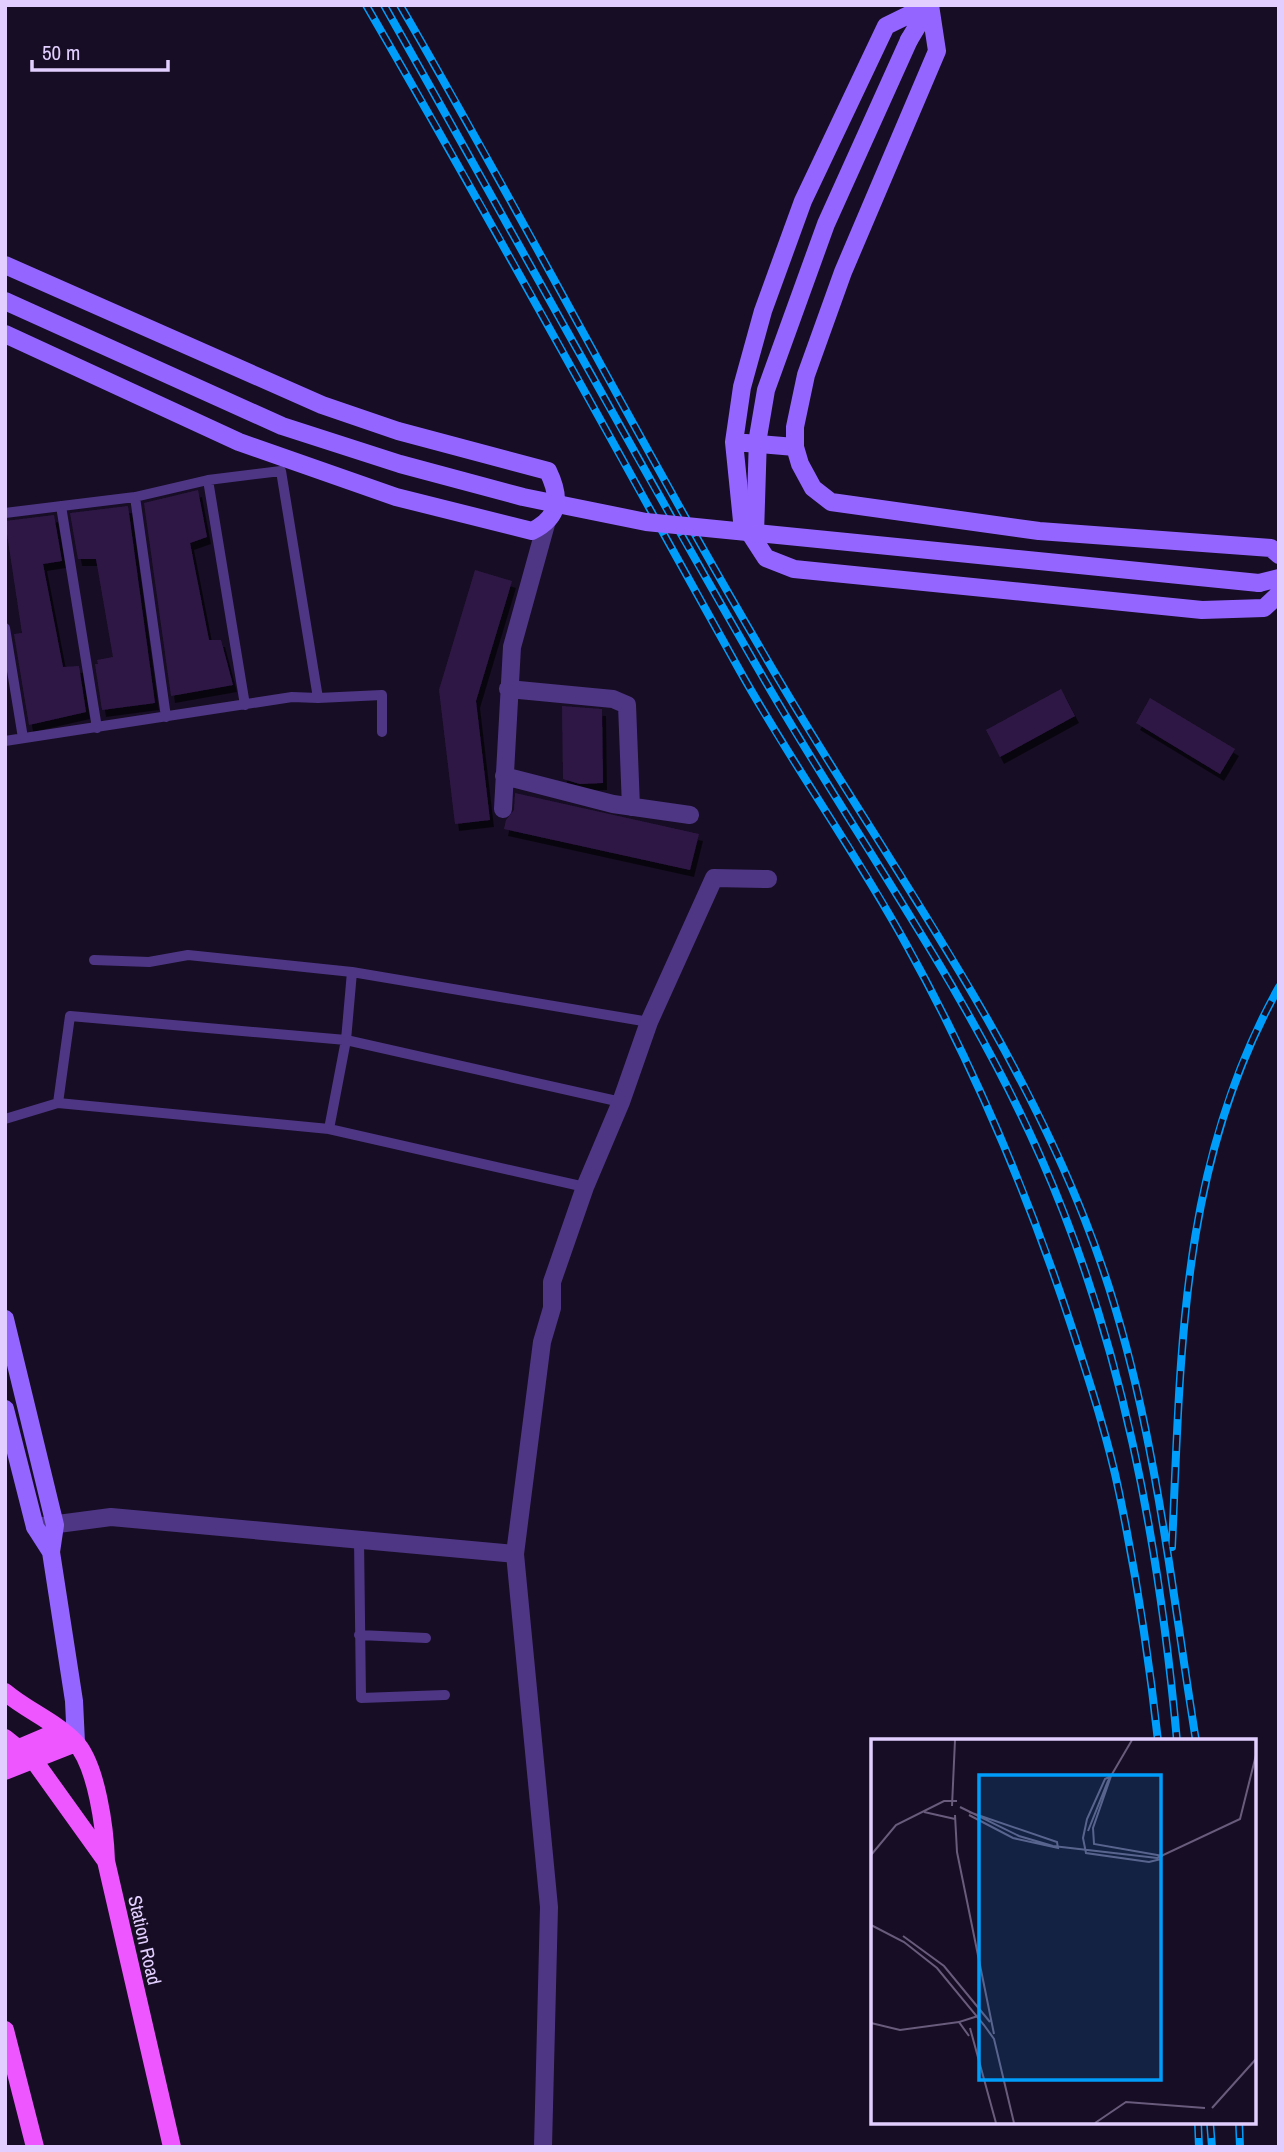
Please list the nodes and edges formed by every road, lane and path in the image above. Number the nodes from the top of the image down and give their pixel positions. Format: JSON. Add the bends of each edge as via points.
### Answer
{"nodes":[{"id":1,"x":930,"y":5,"type":"edge"},
{"id":2,"x":5,"y":265,"type":"edge"},
{"id":3,"x":5,"y":302,"type":"edge"},
{"id":4,"x":5,"y":334,"type":"edge"},
{"id":5,"x":734,"y":442,"type":"junction"},
{"id":6,"x":794,"y":447,"type":"junction"},
{"id":7,"x":208,"y":480,"type":"junction"},
{"id":8,"x":135,"y":496,"type":"junction"},
{"id":9,"x":61,"y":506,"type":"junction"},
{"id":10,"x":5,"y":513,"type":"edge"},
{"id":11,"x":546,"y":524,"type":"junction"},
{"id":12,"x":755,"y":534,"type":"junction"},
{"id":13,"x":1279,"y":555,"type":"edge"},
{"id":14,"x":1279,"y":578,"type":"edge"},
{"id":15,"x":1279,"y":594,"type":"edge"},
{"id":16,"x":5,"y":628,"type":"edge"},
{"id":17,"x":508,"y":689,"type":"junction"},
{"id":18,"x":318,"y":698,"type":"junction"},
{"id":19,"x":245,"y":705,"type":"junction"},
{"id":20,"x":166,"y":717,"type":"junction"},
{"id":21,"x":97,"y":728,"type":"junction"},
{"id":22,"x":382,"y":732,"type":"dead end"},
{"id":23,"x":23,"y":738,"type":"junction"},
{"id":24,"x":5,"y":741,"type":"edge"},
{"id":25,"x":504,"y":776,"type":"junction"},
{"id":26,"x":631,"y":807,"type":"junction"},
{"id":27,"x":503,"y":809,"type":"dead end"},
{"id":28,"x":690,"y":815,"type":"dead end"},
{"id":29,"x":768,"y":880,"type":"dead end"},
{"id":30,"x":94,"y":960,"type":"dead end"},
{"id":31,"x":352,"y":972,"type":"junction"},
{"id":32,"x":649,"y":1022,"type":"junction"},
{"id":33,"x":346,"y":1040,"type":"junction"},
{"id":34,"x":621,"y":1102,"type":"junction"},
{"id":35,"x":58,"y":1103,"type":"junction"},
{"id":36,"x":5,"y":1119,"type":"edge"},
{"id":37,"x":329,"y":1129,"type":"junction"},
{"id":38,"x":585,"y":1186,"type":"junction"},
{"id":39,"x":5,"y":1319,"type":"edge"},
{"id":40,"x":5,"y":1409,"type":"edge"},
{"id":41,"x":55,"y":1525,"type":"junction"},
{"id":42,"x":35,"y":1527,"type":"junction"},
{"id":43,"x":359,"y":1539,"type":"junction"},
{"id":44,"x":51,"y":1552,"type":"junction"},
{"id":45,"x":515,"y":1555,"type":"junction"},
{"id":46,"x":359,"y":1635,"type":"junction"},
{"id":47,"x":426,"y":1638,"type":"dead end"},
{"id":48,"x":6,"y":1692,"type":"edge"},
{"id":49,"x":444,"y":1695,"type":"dead end"},
{"id":50,"x":59,"y":1731,"type":"junction"},
{"id":51,"x":76,"y":1743,"type":"junction"},
{"id":52,"x":10,"y":1747,"type":"edge"},
{"id":53,"x":35,"y":1762,"type":"junction"},
{"id":54,"x":5,"y":1771,"type":"edge"},
{"id":55,"x":106,"y":1861,"type":"junction"},
{"id":56,"x":5,"y":2030,"type":"edge"},
{"id":57,"x":35,"y":2147,"type":"edge"},
{"id":58,"x":172,"y":2147,"type":"edge"},
{"id":59,"x":543,"y":2147,"type":"edge"}],
"edges":[{"from":1,"to":5,"type":"street","via":[[886,26],[803,201],[760,323],[742,387]]},
{"from":1,"to":6,"type":"street","via":[[937,51],[843,272],[806,375]]},
{"from":1,"to":12,"type":"street","bridge":true,"via":[[909,40],[826,224],[766,390],[758,437]]},
{"from":2,"to":11,"type":"street","via":[[322,405],[398,431],[548,471],[556,496]]},
{"from":3,"to":12,"type":"street","bridge":true,"via":[[282,426],[400,464],[646,522]]},
{"from":4,"to":11,"type":"street","via":[[239,442],[396,497],[531,531]]},
{"from":5,"to":6,"type":"street"},
{"from":5,"to":15,"type":"street","via":[[742,521],[765,558],[794,569],[1202,610],[1264,608]]},
{"from":6,"to":13,"type":"street","via":[[813,488],[831,502],[1039,531],[1271,548]]},
{"from":7,"to":8,"type":"lane"},
{"from":7,"to":18,"type":"lane","via":[[281,471]]},
{"from":7,"to":19,"type":"lane"},
{"from":8,"to":9,"type":"lane"},
{"from":8,"to":20,"type":"lane"},
{"from":9,"to":10,"type":"lane"},
{"from":9,"to":21,"type":"lane"},
{"from":11,"to":17,"type":"street","via":[[512,647]]},
{"from":12,"to":14,"type":"street","bridge":true,"via":[[1259,583]]},
{"from":16,"to":23,"type":"lane"},
{"from":17,"to":25,"type":"street"},
{"from":17,"to":26,"type":"street","via":[[613,699],[627,705]]},
{"from":18,"to":19,"type":"lane","via":[[292,696]]},
{"from":18,"to":22,"type":"lane","via":[[382,695]]},
{"from":19,"to":20,"type":"lane"},
{"from":20,"to":21,"type":"lane"},
{"from":21,"to":23,"type":"lane"},
{"from":23,"to":24,"type":"lane"},
{"from":25,"to":26,"type":"street"},
{"from":25,"to":27,"type":"street"},
{"from":26,"to":28,"type":"street"},
{"from":29,"to":32,"type":"street","via":[[714,878]]},
{"from":30,"to":31,"type":"lane","via":[[149,962],[188,955]]},
{"from":31,"to":32,"type":"lane"},
{"from":31,"to":33,"type":"lane"},
{"from":32,"to":34,"type":"street"},
{"from":33,"to":34,"type":"lane"},
{"from":33,"to":35,"type":"lane","via":[[70,1016]]},
{"from":33,"to":37,"type":"lane"},
{"from":34,"to":38,"type":"street"},
{"from":35,"to":36,"type":"lane"},
{"from":35,"to":37,"type":"lane"},
{"from":37,"to":38,"type":"lane"},
{"from":38,"to":45,"type":"street","via":[[552,1282]]},
{"from":39,"to":41,"type":"street"},
{"from":40,"to":42,"type":"street"},
{"from":41,"to":42,"type":"street"},
{"from":41,"to":43,"type":"street","via":[[111,1517]]},
{"from":41,"to":44,"type":"street"},
{"from":42,"to":44,"type":"street"},
{"from":43,"to":45,"type":"street"},
{"from":43,"to":46,"type":"lane"},
{"from":44,"to":51,"type":"street","via":[[75,1702]]},
{"from":45,"to":59,"type":"street","via":[[549,1907]]},
{"from":46,"to":47,"type":"lane"},
{"from":46,"to":49,"type":"lane","via":[[360,1698]]},
{"from":48,"to":50,"type":"main road"},
{"from":50,"to":51,"type":"main road"},
{"from":50,"to":52,"type":"main road"},
{"from":51,"to":53,"type":"main road"},
{"from":51,"to":55,"type":"main road","via":[[93,1778],[105,1829]]},
{"from":52,"to":53,"type":"main road","name":"Station Road"},
{"from":53,"to":54,"type":"main road"},
{"from":53,"to":55,"type":"main road","name":"Station Road"},
{"from":55,"to":58,"type":"main road","name":"Station Road"},
{"from":56,"to":57,"type":"main road"}]}
